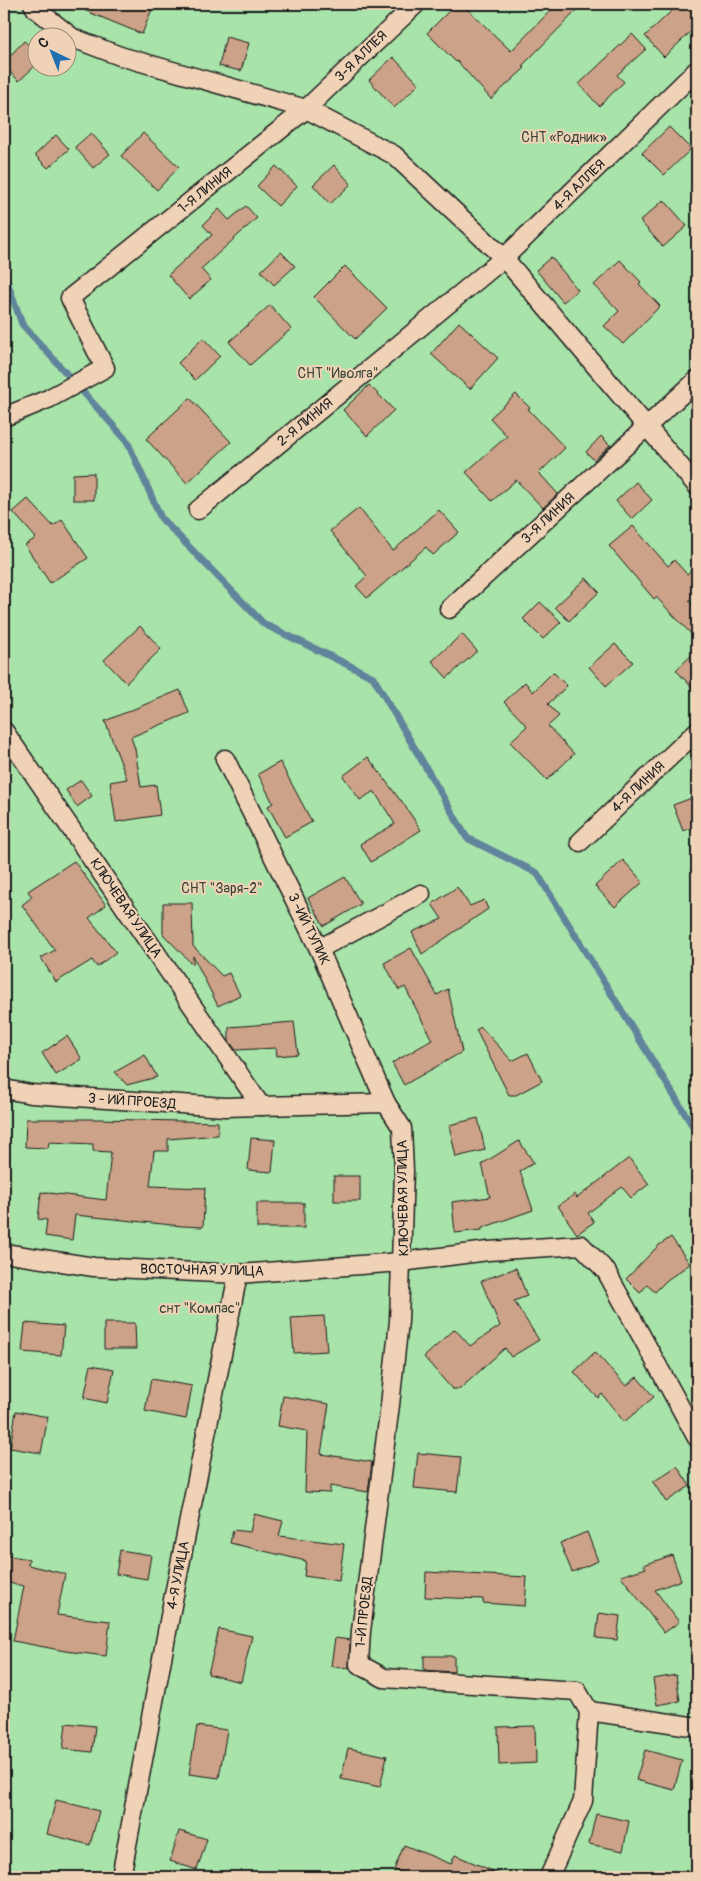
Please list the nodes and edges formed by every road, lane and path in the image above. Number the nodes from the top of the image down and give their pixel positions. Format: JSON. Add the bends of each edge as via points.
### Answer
{"nodes":[{"id":1,"x":416,"y":4,"type":"edge"},
{"id":2,"x":37,"y":6,"type":"edge"},
{"id":3,"x":697,"y":70,"type":"edge"},
{"id":4,"x":306,"y":109,"type":"junction"},
{"id":5,"x":504,"y":258,"type":"junction"},
{"id":6,"x":697,"y":380,"type":"edge"},
{"id":7,"x":4,"y":417,"type":"edge"},
{"id":8,"x":648,"y":426,"type":"junction"},
{"id":9,"x":697,"y":486,"type":"edge"},
{"id":10,"x":198,"y":510,"type":"dead end"},
{"id":11,"x":449,"y":609,"type":"dead end"},
{"id":12,"x":4,"y":731,"type":"edge"},
{"id":13,"x":697,"y":731,"type":"edge"},
{"id":14,"x":225,"y":759,"type":"dead end"},
{"id":15,"x":580,"y":842,"type":"dead end"},
{"id":16,"x":421,"y":894,"type":"dead end"},
{"id":17,"x":319,"y":949,"type":"junction"},
{"id":18,"x":4,"y":1089,"type":"edge"},
{"id":19,"x":386,"y":1103,"type":"junction"},
{"id":20,"x":261,"y":1106,"type":"junction"},
{"id":21,"x":4,"y":1253,"type":"edge"},
{"id":22,"x":401,"y":1262,"type":"junction"},
{"id":23,"x":238,"y":1274,"type":"junction"},
{"id":24,"x":697,"y":1438,"type":"edge"},
{"id":25,"x":589,"y":1710,"type":"junction"},
{"id":26,"x":697,"y":1727,"type":"edge"},
{"id":27,"x":121,"y":1877,"type":"edge"},
{"id":28,"x":549,"y":1877,"type":"edge"}],
"edges":[{"from":1,"to":4,"type":"street","name":"3-Я АЛЛЕЯ"},
{"from":2,"to":4,"type":"street","via":[[73,38],[120,56]]},
{"from":3,"to":5,"type":"street","name":"4-Я АЛЛЕЯ"},
{"from":4,"to":5,"type":"street","via":[[394,155]]},
{"from":4,"to":7,"type":"street","name":"1-Я ЛИНИЯ","via":[[70,298],[105,368],[34,406]]},
{"from":5,"to":8,"type":"street"},
{"from":5,"to":10,"type":"street","name":"2-Я ЛИНИЯ"},
{"from":6,"to":8,"type":"street","name":"3-Я ЛИНИЯ"},
{"from":8,"to":9,"type":"street"},
{"from":8,"to":11,"type":"street","name":"3-Я ЛИНИЯ"},
{"from":12,"to":20,"type":"street","name":"КЛЮЧЕВАЯ УЛИЦА"},
{"from":13,"to":15,"type":"street","name":"4-Я ЛИНИЯ"},
{"from":14,"to":17,"type":"street","name":"3 -ИЙ ТУПИК"},
{"from":16,"to":17,"type":"street"},
{"from":17,"to":19,"type":"street","name":"3 -ИЙ ТУПИК"},
{"from":18,"to":20,"type":"street","name":"3 - ИЙ ПРОЕЗД","via":[[31,1094],[206,1106]]},
{"from":19,"to":20,"type":"street"},
{"from":19,"to":22,"type":"street","name":"КЛЮЧЕВАЯ УЛИЦА","via":[[402,1128]]},
{"from":21,"to":23,"type":"street","name":"ВОСТОЧНАЯ УЛИЦА","via":[[94,1267]]},
{"from":22,"to":23,"type":"street","name":"ВОСТОЧНАЯ УЛИЦА"},
{"from":22,"to":24,"type":"street","name":"КЛЮЧЕВАЯ УЛИЦА","via":[[488,1251],[581,1245],[606,1271]]},
{"from":22,"to":25,"type":"street","name":"1-Й ПРОЕЗД","via":[[399,1321],[359,1664],[384,1678],[577,1691]]},
{"from":23,"to":27,"type":"street","name":"4-Я УЛИЦА"},
{"from":25,"to":26,"type":"street"},
{"from":25,"to":28,"type":"street","via":[[583,1802]]}]}
